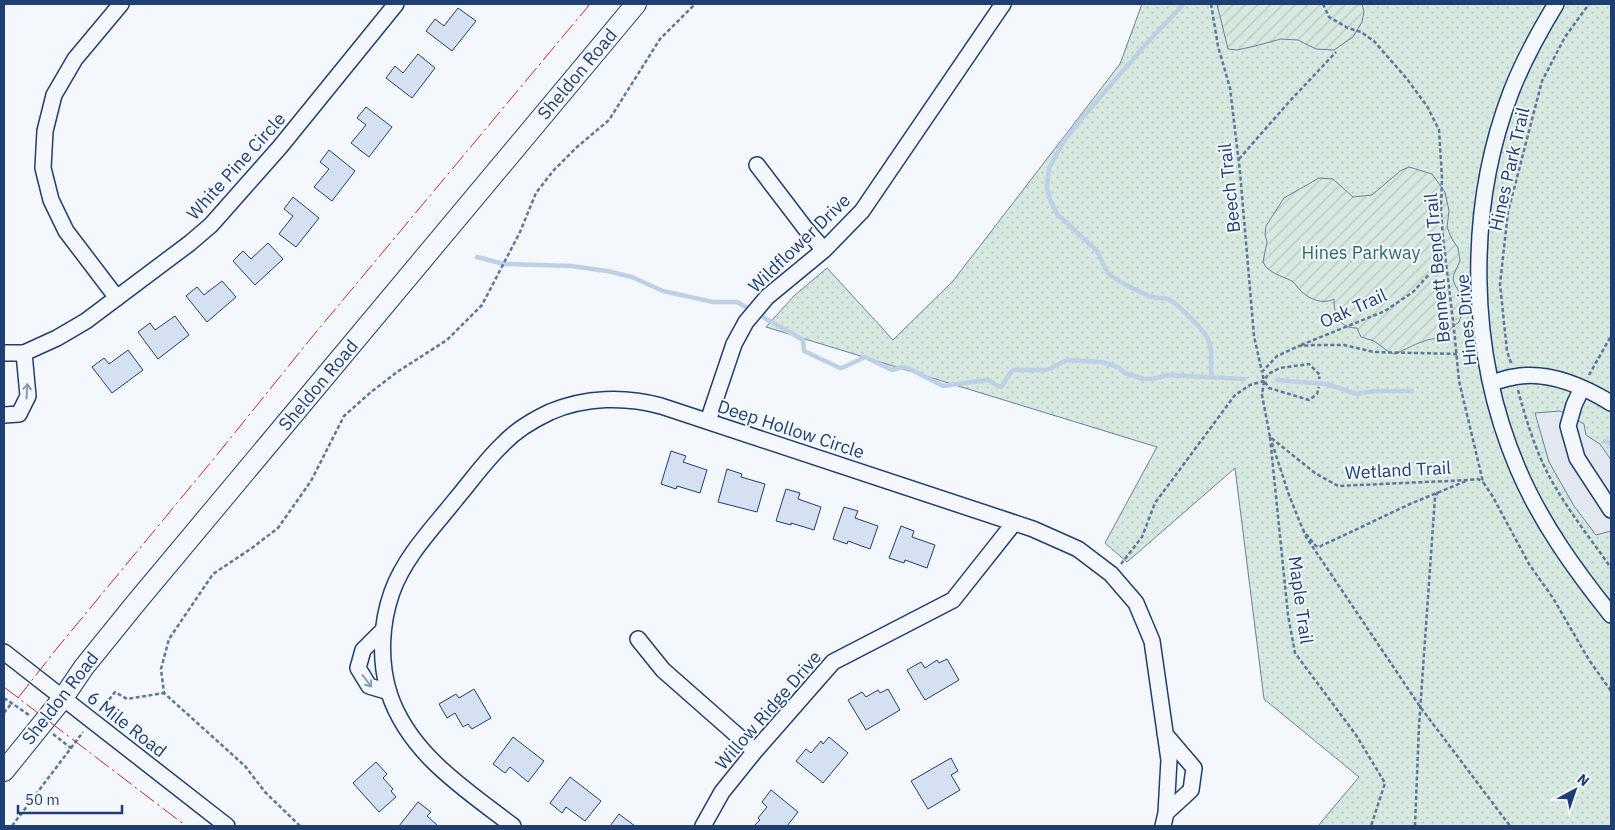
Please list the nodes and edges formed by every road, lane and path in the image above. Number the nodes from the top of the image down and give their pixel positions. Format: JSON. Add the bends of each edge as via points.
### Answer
{"nodes":[{"id":1,"x":121,"y":4,"type":"edge"},
{"id":2,"x":396,"y":4,"type":"edge"},
{"id":3,"x":636,"y":4,"type":"edge"},
{"id":4,"x":695,"y":4,"type":"edge"},
{"id":5,"x":1003,"y":4,"type":"edge"},
{"id":6,"x":1211,"y":4,"type":"edge"},
{"id":7,"x":1323,"y":4,"type":"edge"},
{"id":8,"x":1556,"y":4,"type":"edge"},
{"id":9,"x":1589,"y":4,"type":"edge"},
{"id":10,"x":1336,"y":52,"type":"dead end"},
{"id":11,"x":1239,"y":159,"type":"junction"},
{"id":12,"x":757,"y":165,"type":"dead end"},
{"id":13,"x":1443,"y":238,"type":"junction"},
{"id":14,"x":824,"y":250,"type":"junction"},
{"id":15,"x":117,"y":298,"type":"junction"},
{"id":16,"x":1611,"y":336,"type":"edge"},
{"id":17,"x":1299,"y":346,"type":"junction"},
{"id":18,"x":4,"y":353,"type":"edge"},
{"id":19,"x":24,"y":353,"type":"junction"},
{"id":20,"x":1457,"y":354,"type":"junction"},
{"id":21,"x":1262,"y":372,"type":"junction"},
{"id":22,"x":1514,"y":376,"type":"junction"},
{"id":23,"x":1319,"y":379,"type":"dead end"},
{"id":24,"x":1264,"y":381,"type":"junction"},
{"id":25,"x":1491,"y":383,"type":"junction"},
{"id":26,"x":1318,"y":387,"type":"dead end"},
{"id":27,"x":1582,"y":388,"type":"junction"},
{"id":28,"x":1611,"y":403,"type":"edge"},
{"id":29,"x":4,"y":415,"type":"edge"},
{"id":30,"x":708,"y":421,"type":"junction"},
{"id":31,"x":1270,"y":437,"type":"junction"},
{"id":32,"x":1469,"y":480,"type":"junction"},
{"id":33,"x":1483,"y":482,"type":"junction"},
{"id":34,"x":1438,"y":492,"type":"junction"},
{"id":35,"x":1611,"y":510,"type":"edge"},
{"id":36,"x":1014,"y":522,"type":"junction"},
{"id":37,"x":1303,"y":529,"type":"junction"},
{"id":38,"x":1611,"y":568,"type":"edge"},
{"id":39,"x":1111,"y":574,"type":"junction"},
{"id":40,"x":1611,"y":615,"type":"edge"},
{"id":41,"x":383,"y":630,"type":"junction"},
{"id":42,"x":638,"y":639,"type":"dead end"},
{"id":43,"x":4,"y":652,"type":"edge"},
{"id":44,"x":1611,"y":691,"type":"edge"},
{"id":45,"x":389,"y":692,"type":"junction"},
{"id":46,"x":164,"y":693,"type":"junction"},
{"id":47,"x":63,"y":698,"type":"junction"},
{"id":48,"x":11,"y":704,"type":"dead end"},
{"id":49,"x":1421,"y":708,"type":"junction"},
{"id":50,"x":4,"y":713,"type":"edge"},
{"id":51,"x":92,"y":721,"type":"junction"},
{"id":52,"x":1165,"y":734,"type":"junction"},
{"id":53,"x":755,"y":751,"type":"junction"},
{"id":54,"x":4,"y":771,"type":"edge"},
{"id":55,"x":1165,"y":820,"type":"edge"},
{"id":56,"x":12,"y":826,"type":"edge"},
{"id":57,"x":227,"y":826,"type":"edge"},
{"id":58,"x":300,"y":826,"type":"edge"},
{"id":59,"x":513,"y":826,"type":"edge"},
{"id":60,"x":703,"y":826,"type":"edge"},
{"id":61,"x":1371,"y":826,"type":"edge"},
{"id":62,"x":1415,"y":826,"type":"edge"},
{"id":63,"x":1510,"y":826,"type":"edge"}],
"edges":[{"from":1,"to":15,"type":"street","via":[[75,59],[54,96],[45,131],[43,168],[51,200],[66,231]]},
{"from":2,"to":15,"type":"street","name":"White Pine Circle","via":[[228,207],[190,243]]},
{"from":3,"to":47,"type":"main road","name":"Sheldon Road","via":[[142,596]]},
{"from":4,"to":46,"type":"path","via":[[660,39],[609,120],[577,147],[536,193],[520,232],[482,304],[447,340],[397,372],[344,416],[311,481],[278,528],[213,574],[169,638],[161,668]]},
{"from":5,"to":14,"type":"street","name":"Wildflower Drive","via":[[862,210]]},
{"from":6,"to":11,"type":"path","name":"Beech Trail","via":[[1230,88]]},
{"from":7,"to":13,"type":"path","name":"Bennett Bend Trail","via":[[1329,17],[1374,41],[1427,106],[1439,130]]},
{"from":8,"to":25,"type":"street","name":"Hines Drive","via":[[1532,44],[1511,93],[1486,185],[1480,231],[1479,287],[1482,333]]},
{"from":9,"to":22,"type":"path","name":"Hines Park Trail","via":[[1565,36],[1542,81],[1508,212],[1500,284],[1507,351]]},
{"from":10,"to":11,"type":"path"},
{"from":11,"to":21,"type":"path","name":"Beech Trail","via":[[1254,336]]},
{"from":12,"to":14,"type":"street"},
{"from":13,"to":17,"type":"path","name":"Oak Trail","via":[[1437,266],[1413,292],[1385,311]]},
{"from":13,"to":20,"type":"path","name":"Bennett Bend Trail"},
{"from":14,"to":30,"type":"street","name":"Wildflower Drive","via":[[766,297],[746,322],[734,344]]},
{"from":15,"to":19,"type":"street","name":"White Pine Circle","via":[[58,338]]},
{"from":16,"to":27,"type":"path"},
{"from":17,"to":20,"type":"path"},
{"from":17,"to":21,"type":"path","via":[[1277,356]]},
{"from":18,"to":19,"type":"street","name":"White Pine Circle"},
{"from":29,"to":19,"type":"street","one_way":true,"via":[[18,414],[28,396]]},
{"from":20,"to":33,"type":"path","name":"Bennett Bend Trail","via":[[1464,408]]},
{"from":21,"to":24,"type":"path"},
{"from":22,"to":25,"type":"street"},
{"from":22,"to":27,"type":"street","via":[[1554,378]]},
{"from":22,"to":38,"type":"path","name":"Hines Park Trail","via":[[1529,427],[1547,471],[1575,518]]},
{"from":23,"to":24,"type":"path","via":[[1320,375],[1309,364],[1280,368],[1268,374]]},
{"from":24,"to":26,"type":"path","via":[[1269,388],[1309,400],[1317,394]]},
{"from":24,"to":31,"type":"path","via":[[1262,395]]},
{"from":24,"to":39,"type":"path","via":[[1250,385],[1236,396],[1155,503],[1142,537]]},
{"from":25,"to":40,"type":"street","name":"Hines Drive","via":[[1502,424],[1534,503],[1581,578]]},
{"from":27,"to":28,"type":"street"},
{"from":27,"to":35,"type":"street","via":[[1568,426],[1577,458]]},
{"from":30,"to":36,"type":"street","name":"Deep Hollow Circle"},
{"from":30,"to":41,"type":"street","name":"Deep Hollow Circle","via":[[649,403],[619,399],[570,405],[532,421],[490,457],[416,548],[394,587]]},
{"from":31,"to":32,"type":"path","name":"Wetland Trail","via":[[1315,473],[1338,486]]},
{"from":31,"to":37,"type":"path"},
{"from":31,"to":61,"type":"path","name":"Maple Trail","via":[[1288,615],[1295,653],[1356,735],[1385,783]]},
{"from":32,"to":33,"type":"path","name":"Wetland Trail"},
{"from":32,"to":34,"type":"path"},
{"from":33,"to":44,"type":"path","name":"Bennett Bend Trail","via":[[1529,564],[1553,598],[1588,660]]},
{"from":34,"to":37,"type":"path","via":[[1319,547]]},
{"from":34,"to":49,"type":"path","via":[[1435,497]]},
{"from":36,"to":39,"type":"street","name":"Deep Hollow Circle","via":[[1078,549]]},
{"from":36,"to":53,"type":"street","name":"Willow Ridge Drive","via":[[953,600],[833,662]]},
{"from":37,"to":49,"type":"path"},
{"from":39,"to":52,"type":"street","name":"Deep Hollow Circle","via":[[1136,603],[1152,641]]},
{"from":41,"to":45,"type":"street","name":"Deep Hollow Circle"},
{"from":41,"to":45,"type":"street","name":"Deep Hollow Circle","one_way":true,"via":[[364,650],[358,668],[369,686]]},
{"from":42,"to":53,"type":"street","via":[[664,670]]},
{"from":43,"to":47,"type":"street","name":"6 Mile Road"},
{"from":45,"to":59,"type":"street","name":"Deep Hollow Circle","via":[[406,729],[428,758]]},
{"from":46,"to":51,"type":"path","via":[[128,699],[115,692]]},
{"from":46,"to":58,"type":"path","via":[[245,766],[265,792]]},
{"from":47,"to":51,"type":"street","name":"6 Mile Road"},
{"from":47,"to":54,"type":"main road","name":"Sheldon Road"},
{"from":48,"to":50,"type":"path"},
{"from":49,"to":62,"type":"path"},
{"from":49,"to":63,"type":"path"},
{"from":51,"to":56,"type":"path"},
{"from":51,"to":57,"type":"street","name":"6 Mile Road"},
{"from":52,"to":55,"type":"street","name":"Deep Hollow Circle","via":[[1169,760]]},
{"from":52,"to":55,"type":"street","name":"Deep Hollow Circle","via":[[1194,768],[1191,790]]},
{"from":53,"to":60,"type":"street","name":"Willow Ridge Drive","via":[[722,792]]}]}
